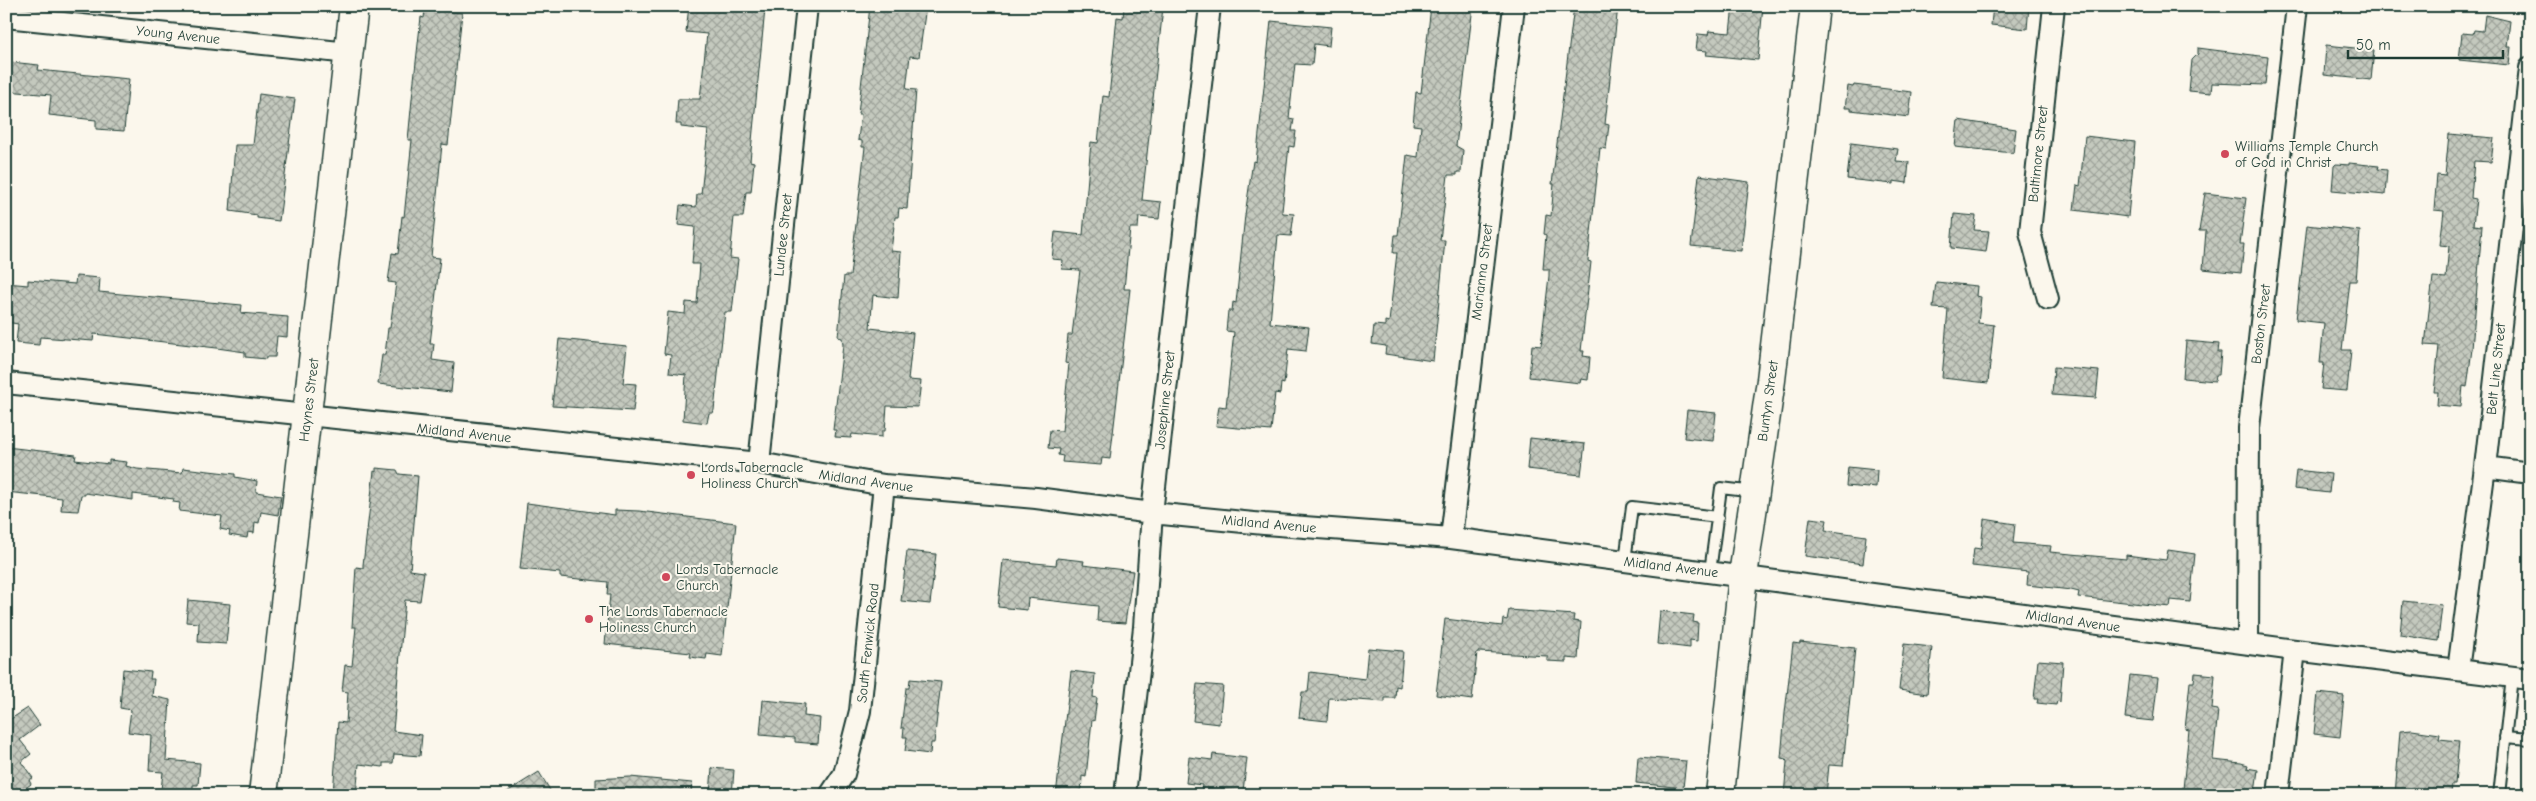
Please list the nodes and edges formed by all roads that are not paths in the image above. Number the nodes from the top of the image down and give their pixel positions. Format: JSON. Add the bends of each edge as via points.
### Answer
{"nodes":[{"id":1,"x":354,"y":6,"type":"edge"},
{"id":2,"x":808,"y":6,"type":"edge"},
{"id":3,"x":1210,"y":6,"type":"edge"},
{"id":4,"x":1514,"y":6,"type":"edge"},
{"id":5,"x":1815,"y":6,"type":"edge"},
{"id":6,"x":2054,"y":6,"type":"edge"},
{"id":7,"x":2298,"y":6,"type":"edge"},
{"id":8,"x":6,"y":17,"type":"edge"},
{"id":9,"x":349,"y":52,"type":"junction"},
{"id":10,"x":2530,"y":68,"type":"edge"},
{"id":11,"x":2521,"y":225,"type":"edge"},
{"id":12,"x":2048,"y":299,"type":"dead end"},
{"id":13,"x":6,"y":383,"type":"edge"},
{"id":14,"x":307,"y":417,"type":"junction"},
{"id":15,"x":759,"y":464,"type":"junction"},
{"id":16,"x":2485,"y":467,"type":"junction"},
{"id":17,"x":2530,"y":473,"type":"edge"},
{"id":18,"x":884,"y":485,"type":"junction"},
{"id":19,"x":1755,"y":492,"type":"junction"},
{"id":20,"x":1152,"y":513,"type":"junction"},
{"id":21,"x":1718,"y":517,"type":"junction"},
{"id":22,"x":1450,"y":538,"type":"junction"},
{"id":23,"x":1625,"y":561,"type":"junction"},
{"id":24,"x":1710,"y":572,"type":"junction"},
{"id":25,"x":1744,"y":576,"type":"junction"},
{"id":26,"x":2248,"y":644,"type":"junction"},
{"id":27,"x":2295,"y":650,"type":"junction"},
{"id":28,"x":2458,"y":670,"type":"junction"},
{"id":29,"x":2521,"y":678,"type":"edge"},
{"id":30,"x":2505,"y":737,"type":"junction"},
{"id":31,"x":2530,"y":739,"type":"edge"},
{"id":32,"x":263,"y":795,"type":"edge"},
{"id":33,"x":830,"y":795,"type":"edge"},
{"id":34,"x":1125,"y":795,"type":"edge"},
{"id":35,"x":1720,"y":795,"type":"edge"},
{"id":36,"x":2278,"y":795,"type":"edge"},
{"id":37,"x":2499,"y":795,"type":"edge"}],
"edges":[{"from":1,"to":9,"type":"street","name":"Haynes Street"},
{"from":2,"to":15,"type":"street","name":"Lundee Street"},
{"from":3,"to":20,"type":"street","name":"Josephine Street"},
{"from":4,"to":22,"type":"street","name":"Marianna Street"},
{"from":5,"to":19,"type":"street","name":"Buntyn Street"},
{"from":6,"to":12,"type":"street","name":"Baltimore Street","via":[[2030,232]]},
{"from":7,"to":26,"type":"street","name":"Boston Street","via":[[2249,428]]},
{"from":8,"to":9,"type":"street","name":"Young Avenue"},
{"from":9,"to":14,"type":"street","name":"Haynes Street"},
{"from":10,"to":11,"type":"street","name":"Belt Line Street"},
{"from":11,"to":16,"type":"street","name":"Belt Line Street"},
{"from":13,"to":14,"type":"street","name":"Midland Avenue"},
{"from":14,"to":15,"type":"street","name":"Midland Avenue"},
{"from":14,"to":32,"type":"street","name":"Haynes Street"},
{"from":15,"to":18,"type":"street","name":"Midland Avenue"},
{"from":16,"to":17,"type":"street"},
{"from":16,"to":28,"type":"street","name":"Belt Line Street"},
{"from":18,"to":20,"type":"street","name":"Midland Avenue","via":[[1036,498]]},
{"from":18,"to":33,"type":"street","name":"South Fenwick Road","via":[[860,710],[844,774]]},
{"from":19,"to":21,"type":"lane","via":[[1721,488]]},
{"from":19,"to":25,"type":"street","name":"Buntyn Street"},
{"from":20,"to":22,"type":"street","name":"Midland Avenue"},
{"from":20,"to":34,"type":"street","name":"Josephine Street","via":[[1144,627]]},
{"from":21,"to":23,"type":"lane","via":[[1632,507]]},
{"from":21,"to":24,"type":"lane"},
{"from":22,"to":23,"type":"street","name":"Midland Avenue"},
{"from":23,"to":24,"type":"street","name":"Midland Avenue"},
{"from":24,"to":25,"type":"street","name":"Midland Avenue"},
{"from":25,"to":26,"type":"street","name":"Midland Avenue"},
{"from":25,"to":35,"type":"street","name":"Buntyn Street"},
{"from":26,"to":27,"type":"street","name":"Midland Avenue"},
{"from":27,"to":28,"type":"street","name":"Midland Avenue"},
{"from":27,"to":36,"type":"street"},
{"from":28,"to":29,"type":"street","name":"Midland Avenue"},
{"from":29,"to":30,"type":"lane"},
{"from":30,"to":31,"type":"lane"},
{"from":30,"to":37,"type":"lane"}]}
